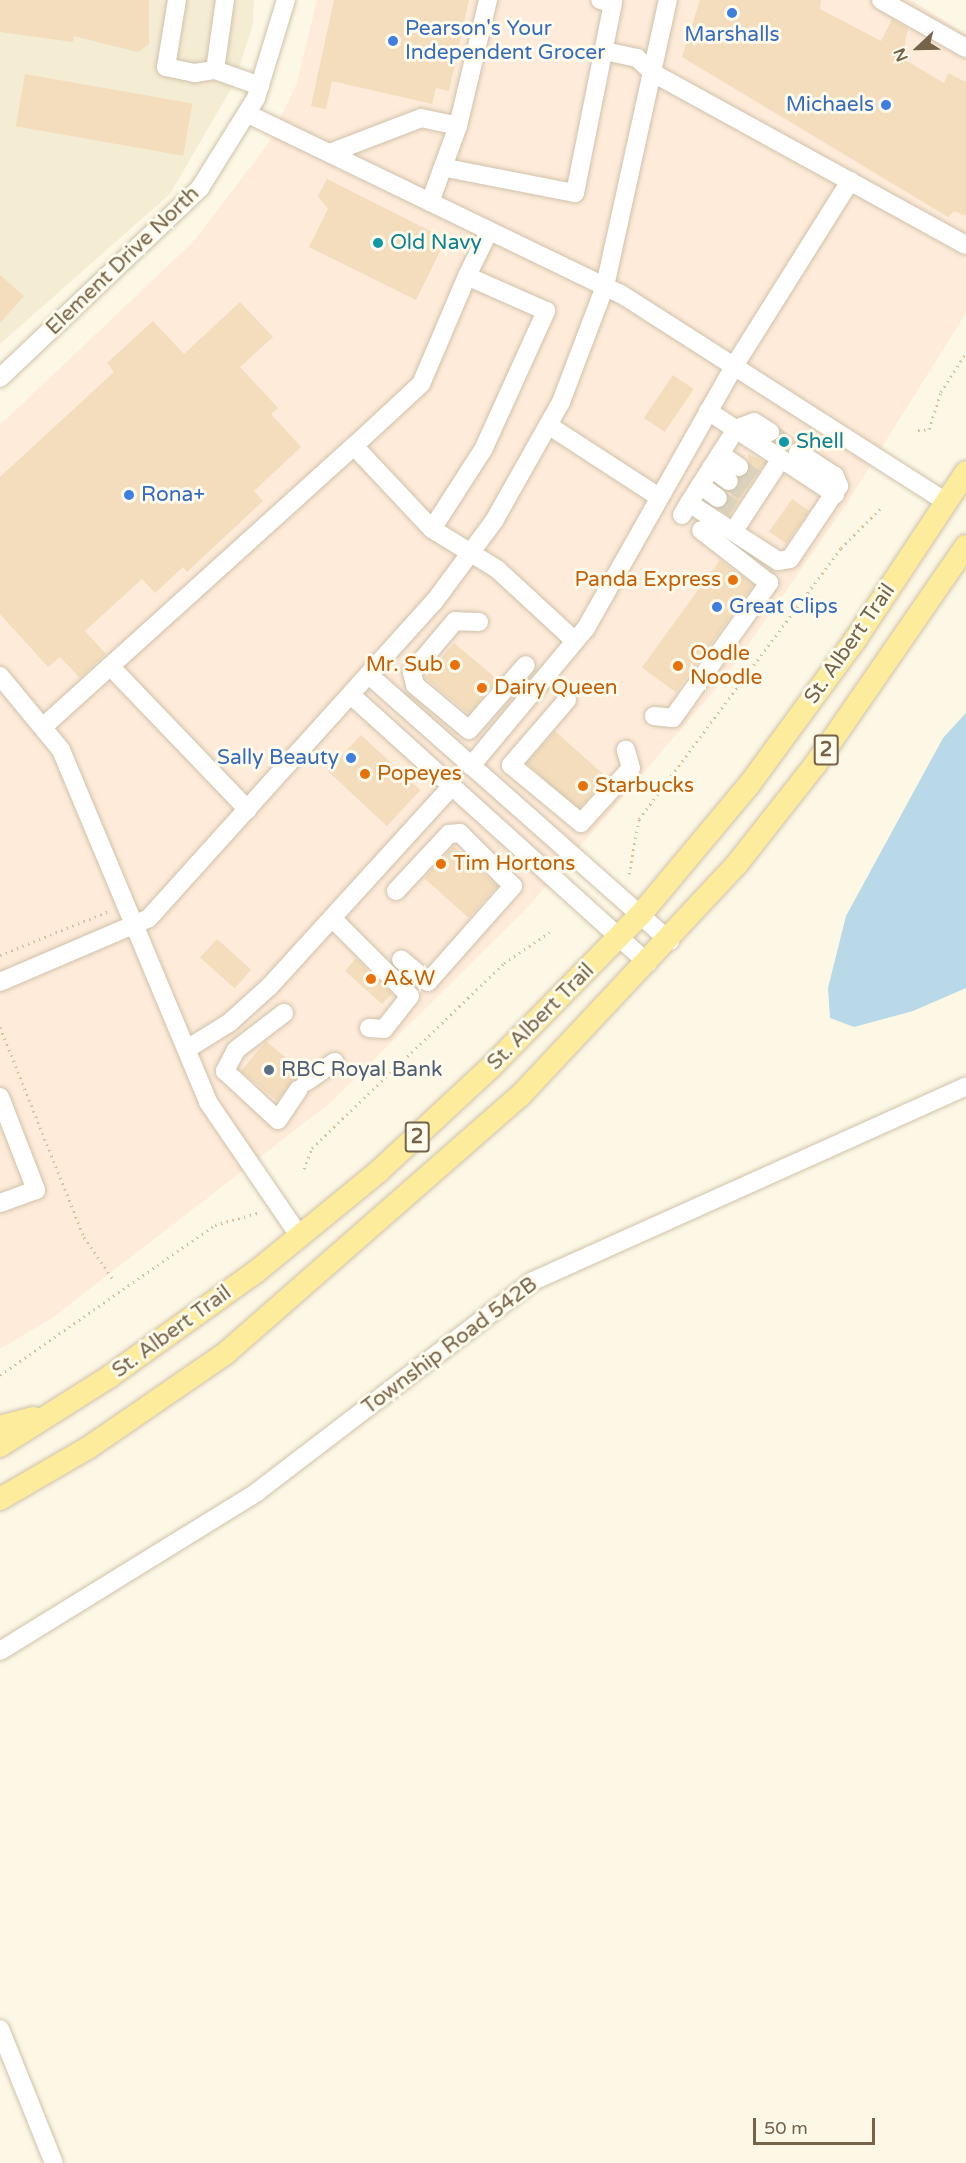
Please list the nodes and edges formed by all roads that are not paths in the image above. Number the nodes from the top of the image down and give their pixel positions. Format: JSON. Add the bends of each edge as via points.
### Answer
{"nodes":[{"id":1,"x":177,"y":0,"type":"edge"},
{"id":2,"x":225,"y":0,"type":"edge"},
{"id":3,"x":286,"y":0,"type":"edge"},
{"id":4,"x":488,"y":0,"type":"edge"},
{"id":5,"x":600,"y":0,"type":"edge"},
{"id":6,"x":668,"y":0,"type":"edge"},
{"id":7,"x":881,"y":0,"type":"edge"},
{"id":8,"x":966,"y":48,"type":"edge"},
{"id":9,"x":604,"y":51,"type":"junction"},
{"id":10,"x":215,"y":69,"type":"junction"},
{"id":11,"x":653,"y":73,"type":"junction"},
{"id":12,"x":260,"y":86,"type":"junction"},
{"id":13,"x":248,"y":114,"type":"junction"},
{"id":14,"x":458,"y":126,"type":"junction"},
{"id":15,"x":330,"y":153,"type":"junction"},
{"id":16,"x":446,"y":168,"type":"junction"},
{"id":17,"x":850,"y":181,"type":"junction"},
{"id":18,"x":430,"y":202,"type":"junction"},
{"id":19,"x":489,"y":231,"type":"junction"},
{"id":20,"x":966,"y":245,"type":"edge"},
{"id":21,"x":467,"y":276,"type":"junction"},
{"id":22,"x":605,"y":286,"type":"junction"},
{"id":23,"x":735,"y":363,"type":"junction"},
{"id":24,"x":0,"y":378,"type":"edge"},
{"id":25,"x":708,"y":411,"type":"junction"},
{"id":26,"x":548,"y":425,"type":"junction"},
{"id":27,"x":736,"y":429,"type":"junction"},
{"id":28,"x":770,"y":432,"type":"tunnel mouth"},
{"id":29,"x":354,"y":446,"type":"junction"},
{"id":30,"x":798,"y":452,"type":"tunnel mouth"},
{"id":31,"x":782,"y":459,"type":"junction"},
{"id":32,"x":716,"y":461,"type":"junction"},
{"id":33,"x":966,"y":472,"type":"edge"},
{"id":34,"x":734,"y":474,"type":"tunnel mouth"},
{"id":35,"x":700,"y":485,"type":"junction"},
{"id":36,"x":835,"y":494,"type":"junction"},
{"id":37,"x":659,"y":497,"type":"junction"},
{"id":38,"x":718,"y":498,"type":"tunnel mouth"},
{"id":39,"x":946,"y":502,"type":"junction"},
{"id":40,"x":432,"y":529,"type":"junction"},
{"id":41,"x":701,"y":530,"type":"dead end"},
{"id":42,"x":733,"y":532,"type":"junction"},
{"id":43,"x":966,"y":546,"type":"edge"},
{"id":44,"x":471,"y":553,"type":"junction"},
{"id":45,"x":478,"y":622,"type":"dead end"},
{"id":46,"x":575,"y":641,"type":"junction"},
{"id":47,"x":526,"y":665,"type":"dead end"},
{"id":48,"x":110,"y":666,"type":"junction"},
{"id":49,"x":369,"y":675,"type":"junction"},
{"id":50,"x":0,"y":676,"type":"edge"},
{"id":51,"x":351,"y":695,"type":"junction"},
{"id":52,"x":567,"y":700,"type":"dead end"},
{"id":53,"x":654,"y":716,"type":"dead end"},
{"id":54,"x":44,"y":726,"type":"junction"},
{"id":55,"x":626,"y":750,"type":"dead end"},
{"id":56,"x":471,"y":766,"type":"junction"},
{"id":57,"x":452,"y":786,"type":"junction"},
{"id":58,"x":248,"y":810,"type":"junction"},
{"id":59,"x":396,"y":891,"type":"dead end"},
{"id":60,"x":641,"y":914,"type":"junction"},
{"id":61,"x":333,"y":918,"type":"junction"},
{"id":62,"x":139,"y":926,"type":"junction"},
{"id":63,"x":621,"y":936,"type":"junction"},
{"id":64,"x":670,"y":941,"type":"junction"},
{"id":65,"x":401,"y":959,"type":"dead end"},
{"id":66,"x":648,"y":963,"type":"junction"},
{"id":67,"x":0,"y":982,"type":"edge"},
{"id":68,"x":284,"y":1013,"type":"dead end"},
{"id":69,"x":369,"y":1028,"type":"dead end"},
{"id":70,"x":186,"y":1048,"type":"junction"},
{"id":71,"x":335,"y":1062,"type":"dead end"},
{"id":72,"x":966,"y":1086,"type":"edge"},
{"id":73,"x":0,"y":1097,"type":"edge"},
{"id":74,"x":0,"y":1203,"type":"edge"},
{"id":75,"x":300,"y":1237,"type":"junction"},
{"id":76,"x":44,"y":1420,"type":"junction"},
{"id":77,"x":0,"y":1427,"type":"edge"},
{"id":78,"x":0,"y":1446,"type":"edge"},
{"id":79,"x":0,"y":1499,"type":"edge"},
{"id":80,"x":0,"y":1650,"type":"edge"},
{"id":81,"x":0,"y":2029,"type":"edge"},
{"id":82,"x":54,"y":2163,"type":"edge"}],
"edges":[{"from":1,"to":10,"type":"street","via":[[166,67],[195,73]]},
{"from":2,"to":10,"type":"street"},
{"from":3,"to":12,"type":"street","name":"Element Drive North"},
{"from":4,"to":14,"type":"street"},
{"from":5,"to":9,"type":"street","via":[[614,3]]},
{"from":6,"to":11,"type":"street"},
{"from":7,"to":8,"type":"street"},
{"from":9,"to":11,"type":"street","via":[[637,58]]},
{"from":9,"to":16,"type":"street","via":[[575,193]]},
{"from":10,"to":12,"type":"street"},
{"from":11,"to":17,"type":"street"},
{"from":11,"to":22,"type":"street"},
{"from":12,"to":13,"type":"street","name":"Element Drive North"},
{"from":13,"to":15,"type":"street"},
{"from":13,"to":24,"type":"street","name":"Element Drive North","via":[[200,188]]},
{"from":14,"to":15,"type":"street","via":[[421,118]]},
{"from":14,"to":16,"type":"street"},
{"from":15,"to":18,"type":"street"},
{"from":16,"to":18,"type":"street"},
{"from":17,"to":20,"type":"street"},
{"from":17,"to":23,"type":"street"},
{"from":18,"to":19,"type":"street"},
{"from":19,"to":21,"type":"street"},
{"from":19,"to":22,"type":"street"},
{"from":21,"to":29,"type":"street","via":[[421,384]]},
{"from":21,"to":40,"type":"street","via":[[546,311],[483,450]]},
{"from":22,"to":23,"type":"street"},
{"from":22,"to":26,"type":"street"},
{"from":23,"to":25,"type":"street"},
{"from":23,"to":39,"type":"street"},
{"from":25,"to":27,"type":"street"},
{"from":25,"to":37,"type":"street"},
{"from":26,"to":37,"type":"street"},
{"from":26,"to":44,"type":"street"},
{"from":27,"to":28,"type":"street","via":[[754,422]]},
{"from":27,"to":31,"type":"street"},
{"from":27,"to":32,"type":"street"},
{"from":29,"to":40,"type":"street"},
{"from":29,"to":48,"type":"street"},
{"from":30,"to":36,"type":"street","via":[[835,476],[839,486]]},
{"from":31,"to":36,"type":"street"},
{"from":31,"to":42,"type":"street","via":[[756,490]]},
{"from":32,"to":34,"type":"street"},
{"from":32,"to":35,"type":"street"},
{"from":33,"to":39,"type":"main road","name":"St. Albert Trail","number":"2"},
{"from":35,"to":38,"type":"street"},
{"from":35,"to":42,"type":"street","via":[[686,509]]},
{"from":36,"to":42,"type":"street","via":[[784,561]]},
{"from":37,"to":46,"type":"street"},
{"from":39,"to":60,"type":"main road","name":"St. Albert Trail","number":"2","via":[[756,775]]},
{"from":40,"to":44,"type":"street"},
{"from":41,"to":53,"type":"street","via":[[769,583],[673,718]]},
{"from":43,"to":64,"type":"main road","name":"St. Albert Trail","number":"2","via":[[815,765]]},
{"from":44,"to":46,"type":"street","via":[[498,569]]},
{"from":44,"to":49,"type":"street"},
{"from":45,"to":47,"type":"street","via":[[455,621],[412,672],[415,684],[469,730]]},
{"from":46,"to":56,"type":"street"},
{"from":48,"to":54,"type":"street"},
{"from":48,"to":58,"type":"street"},
{"from":49,"to":51,"type":"street"},
{"from":49,"to":56,"type":"street"},
{"from":50,"to":54,"type":"street"},
{"from":51,"to":57,"type":"street"},
{"from":51,"to":58,"type":"street"},
{"from":52,"to":55,"type":"street","via":[[511,765],[580,823],[631,768]]},
{"from":54,"to":62,"type":"street","via":[[75,776]]},
{"from":56,"to":60,"type":"street"},
{"from":57,"to":61,"type":"street"},
{"from":57,"to":63,"type":"street"},
{"from":58,"to":62,"type":"street"},
{"from":59,"to":65,"type":"street","via":[[449,834],[460,833],[513,886],[428,982]]},
{"from":60,"to":63,"type":"main road","name":"St. Albert Trail","number":"2"},
{"from":60,"to":64,"type":"street"},
{"from":61,"to":69,"type":"street","via":[[410,996],[384,1029]]},
{"from":61,"to":70,"type":"street","via":[[229,1023]]},
{"from":62,"to":67,"type":"street"},
{"from":62,"to":70,"type":"street"},
{"from":63,"to":66,"type":"street"},
{"from":63,"to":75,"type":"main road","name":"St. Albert Trail","number":"2","via":[[452,1106]]},
{"from":64,"to":66,"type":"main road","name":"St. Albert Trail","number":"2"},
{"from":66,"to":79,"type":"main road","name":"St. Albert Trail","number":"2","via":[[449,1164],[297,1295],[152,1405]]},
{"from":68,"to":71,"type":"street","via":[[236,1050],[225,1071],[278,1120],[303,1086]]},
{"from":70,"to":75,"type":"street","via":[[218,1121]]},
{"from":72,"to":80,"type":"street","name":"Township Road 542B","via":[[533,1281],[257,1492]]},
{"from":73,"to":74,"type":"street","via":[[36,1190]]},
{"from":75,"to":76,"type":"main road","name":"St. Albert Trail","number":"2"},
{"from":76,"to":77,"type":"main road","via":[[24,1417]]},
{"from":76,"to":78,"type":"main road","name":"St. Albert Trail","number":"2"},
{"from":81,"to":82,"type":"street"}]}
